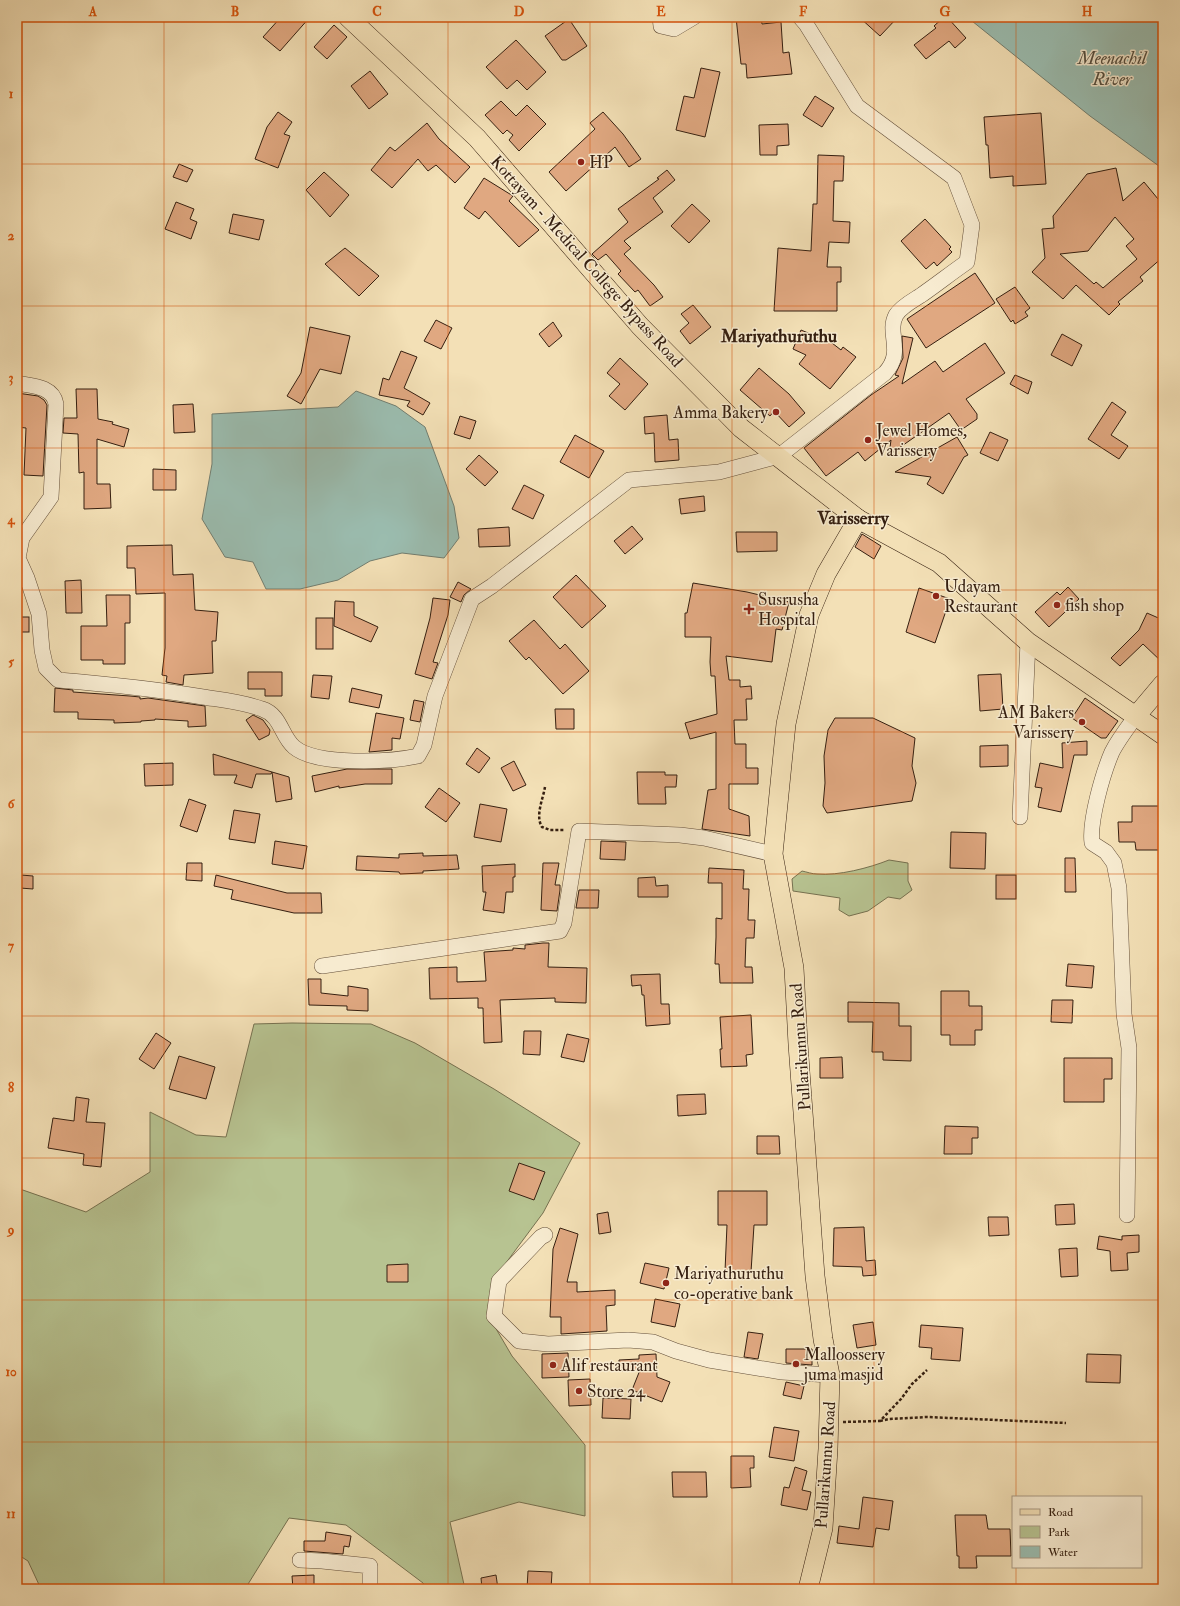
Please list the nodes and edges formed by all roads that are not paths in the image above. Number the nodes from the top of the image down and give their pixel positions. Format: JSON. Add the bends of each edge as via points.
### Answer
{"nodes":[{"id":1,"x":348,"y":17,"type":"edge"},
{"id":2,"x":660,"y":17,"type":"edge"},
{"id":3,"x":694,"y":17,"type":"edge"},
{"id":4,"x":800,"y":17,"type":"edge"},
{"id":5,"x":17,"y":383,"type":"edge"},
{"id":6,"x":779,"y":456,"type":"junction"},
{"id":7,"x":858,"y":519,"type":"junction"},
{"id":8,"x":1028,"y":642,"type":"junction"},
{"id":9,"x":1163,"y":684,"type":"edge"},
{"id":10,"x":1136,"y":716,"type":"junction"},
{"id":11,"x":1163,"y":736,"type":"edge"},
{"id":12,"x":1020,"y":817,"type":"dead end"},
{"id":13,"x":773,"y":854,"type":"junction"},
{"id":14,"x":322,"y":966,"type":"dead end"},
{"id":15,"x":1128,"y":1215,"type":"dead end"},
{"id":16,"x":545,"y":1235,"type":"dead end"},
{"id":17,"x":830,"y":1375,"type":"junction"},
{"id":18,"x":300,"y":1560,"type":"dead end"},
{"id":19,"x":370,"y":1589,"type":"edge"},
{"id":20,"x":808,"y":1589,"type":"edge"}],
"edges":[{"from":1,"to":6,"type":"main road","name":"Kottayam - Medical College Bypass Road","via":[[478,138],[640,326],[724,412]]},
{"from":2,"to":3,"type":"street","via":[[661,26],[674,29]]},
{"from":4,"to":6,"type":"street","via":[[857,106],[954,178],[972,225],[967,262],[907,305],[896,316],[895,355],[890,368]]},
{"from":5,"to":6,"type":"street","via":[[47,390],[52,394],[56,404],[51,497],[22,538],[18,558],[39,614],[46,668],[58,680],[174,692],[263,709],[273,714],[293,746],[306,755],[343,760],[388,761],[418,756],[424,744],[435,696],[472,599],[629,480],[719,472]]},
{"from":6,"to":7,"type":"main road","name":"Kottayam - Medical College Bypass Road"},
{"from":7,"to":8,"type":"main road","name":"Kottayam - Medical College Bypass Road","via":[[939,563]]},
{"from":7,"to":13,"type":"main road","name":"Pullarikunnu Road","via":[[826,574],[809,615],[786,724]]},
{"from":8,"to":10,"type":"main road","name":"Kottayam - Medical College Bypass Road"},
{"from":8,"to":12,"type":"street"},
{"from":9,"to":10,"type":"main road"},
{"from":10,"to":11,"type":"main road","name":"Kottayam - Medical College Bypass Road"},
{"from":10,"to":15,"type":"street","via":[[1113,752],[1097,800],[1090,834],[1092,843],[1106,852],[1114,862],[1119,888],[1124,1014],[1129,1048]]},
{"from":13,"to":14,"type":"street","via":[[686,835],[579,831],[564,923],[560,931]]},
{"from":13,"to":17,"type":"main road","name":"Pullarikunnu Road","via":[[794,968],[815,1276]]},
{"from":16,"to":17,"type":"street","via":[[541,1236],[499,1281],[494,1316],[520,1341],[548,1344],[628,1340],[653,1342],[709,1360],[782,1372]]},
{"from":17,"to":20,"type":"main road","name":"Pullarikunnu Road","via":[[823,1528]]},
{"from":18,"to":19,"type":"street","via":[[370,1566]]}]}
